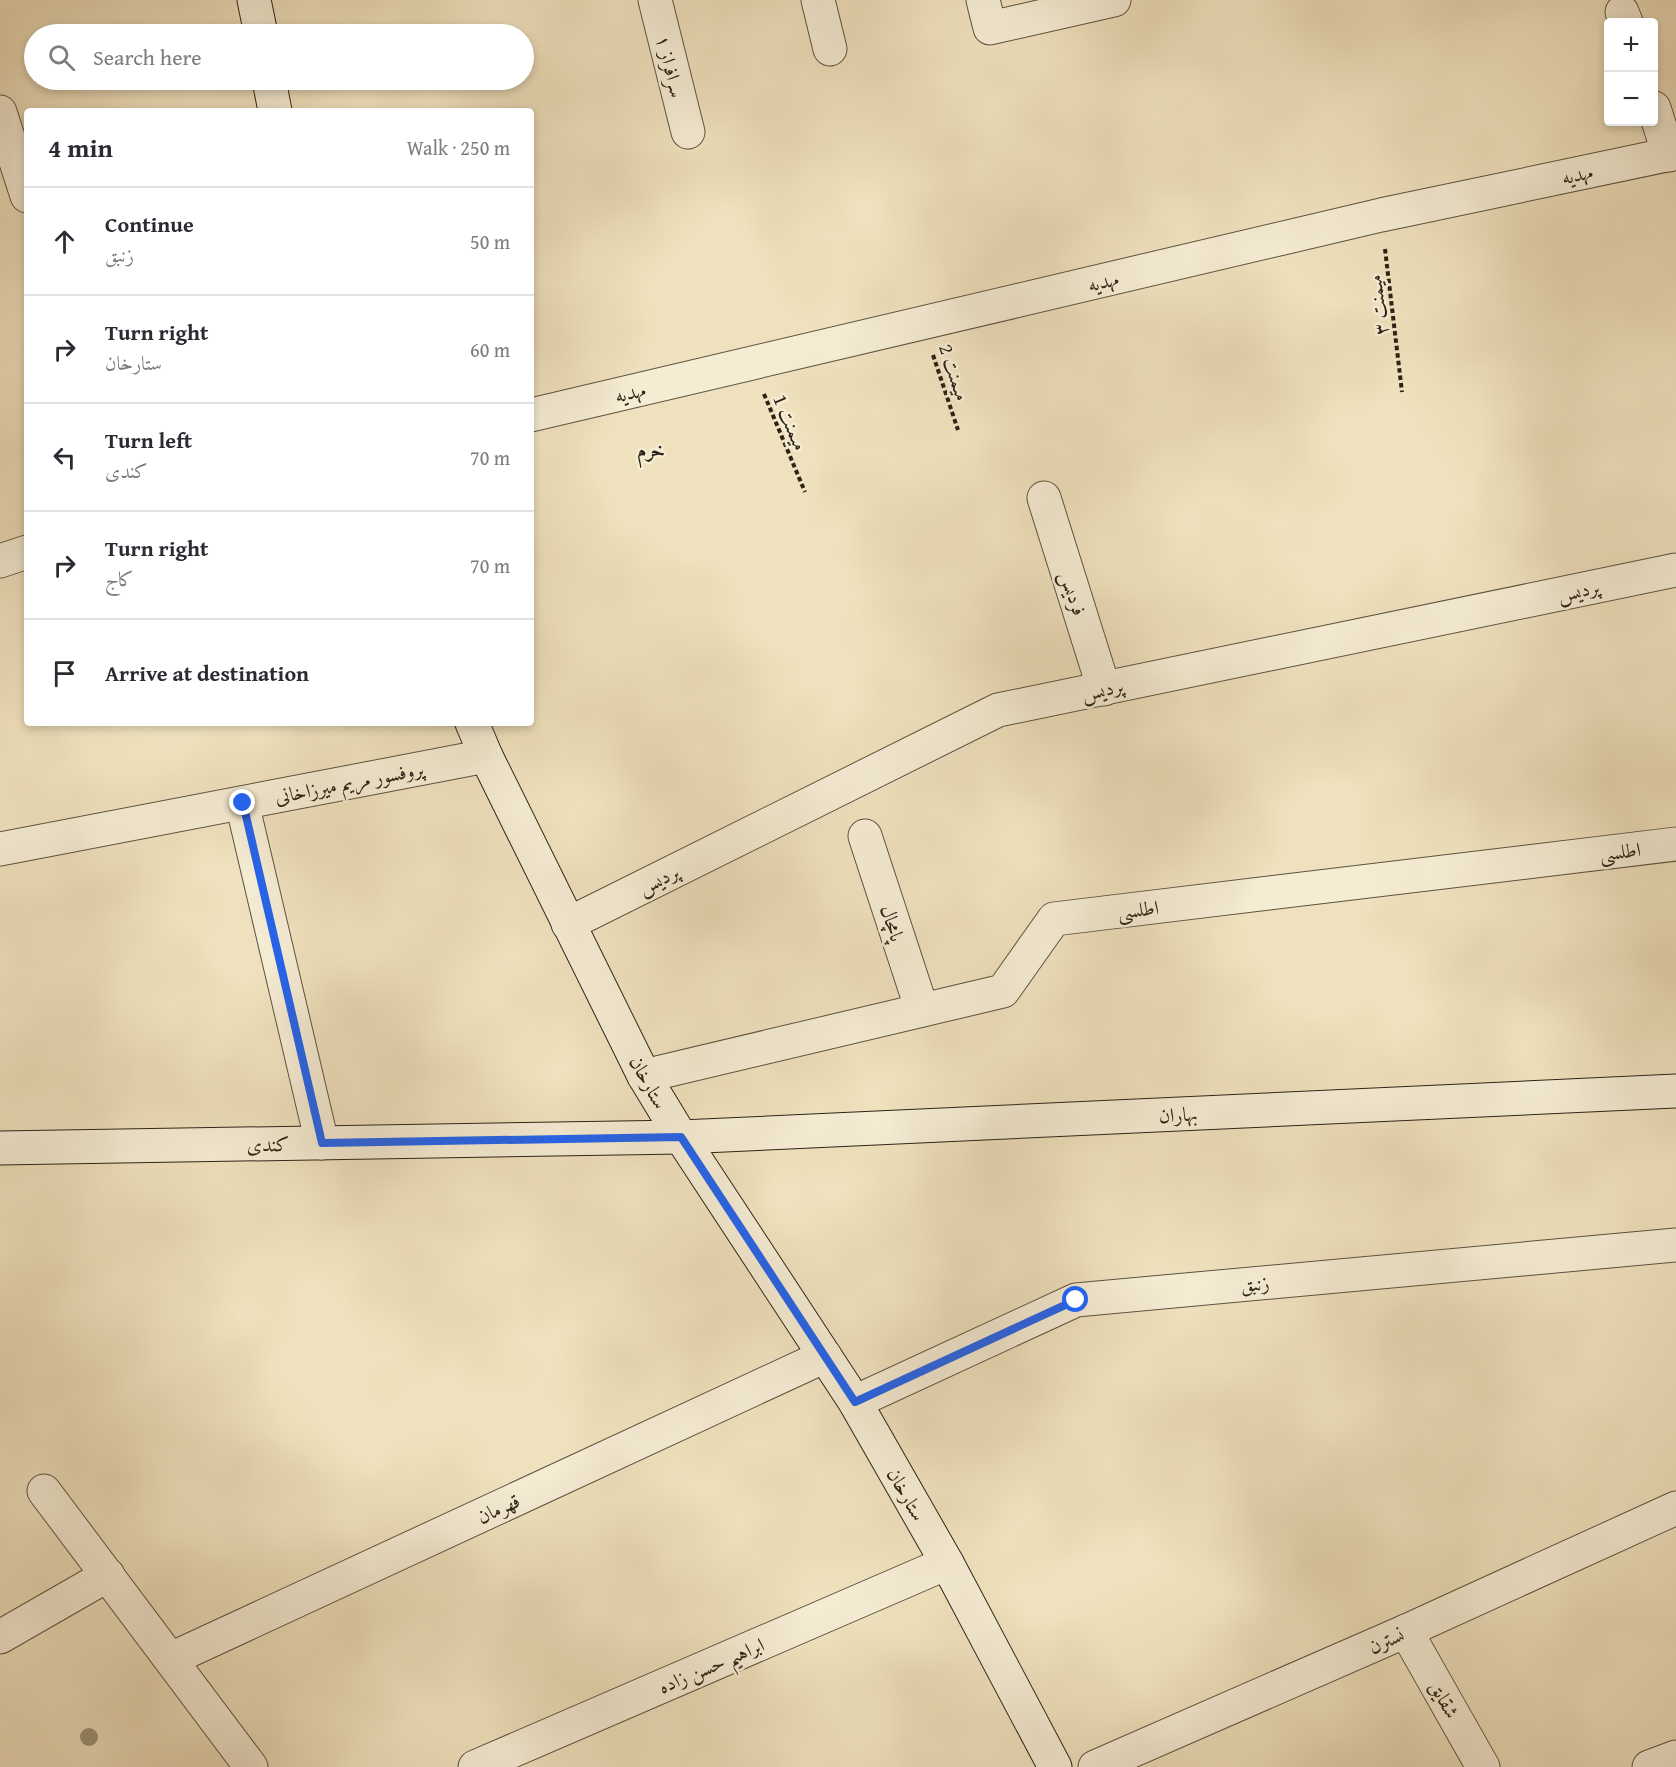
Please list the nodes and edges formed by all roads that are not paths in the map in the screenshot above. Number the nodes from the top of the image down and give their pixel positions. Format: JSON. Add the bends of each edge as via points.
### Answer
{"nodes":[{"id":1,"x":254,"y":0,"type":"edge"},
{"id":2,"x":655,"y":0,"type":"edge"},
{"id":3,"x":818,"y":0,"type":"edge"},
{"id":4,"x":983,"y":0,"type":"edge"},
{"id":5,"x":1114,"y":0,"type":"edge"},
{"id":6,"x":259,"y":24,"type":"edge"},
{"id":7,"x":830,"y":50,"type":"dead end"},
{"id":8,"x":271,"y":90,"type":"edge"},
{"id":9,"x":274,"y":108,"type":"edge"},
{"id":10,"x":0,"y":112,"type":"edge"},
{"id":11,"x":1658,"y":120,"type":"edge"},
{"id":12,"x":688,"y":132,"type":"dead end"},
{"id":13,"x":1672,"y":154,"type":"edge"},
{"id":14,"x":24,"y":187,"type":"edge"},
{"id":15,"x":534,"y":414,"type":"edge"},
{"id":16,"x":1044,"y":498,"type":"dead end"},
{"id":17,"x":24,"y":553,"type":"edge"},
{"id":18,"x":0,"y":561,"type":"edge"},
{"id":19,"x":1676,"y":570,"type":"edge"},
{"id":20,"x":1104,"y":688,"type":"junction"},
{"id":21,"x":473,"y":726,"type":"edge"},
{"id":22,"x":486,"y":756,"type":"junction"},
{"id":23,"x":243,"y":803,"type":"junction"},
{"id":24,"x":865,"y":836,"type":"dead end"},
{"id":25,"x":1676,"y":844,"type":"edge"},
{"id":26,"x":0,"y":849,"type":"edge"},
{"id":27,"x":568,"y":924,"type":"junction"},
{"id":28,"x":922,"y":1010,"type":"junction"},
{"id":29,"x":644,"y":1076,"type":"junction"},
{"id":30,"x":1676,"y":1091,"type":"edge"},
{"id":31,"x":681,"y":1137,"type":"junction"},
{"id":32,"x":322,"y":1143,"type":"junction"},
{"id":33,"x":0,"y":1148,"type":"edge"},
{"id":34,"x":1676,"y":1245,"type":"edge"},
{"id":35,"x":825,"y":1356,"type":"junction"},
{"id":36,"x":855,"y":1402,"type":"junction"},
{"id":37,"x":44,"y":1491,"type":"dead end"},
{"id":38,"x":1676,"y":1509,"type":"edge"},
{"id":39,"x":947,"y":1563,"type":"junction"},
{"id":40,"x":108,"y":1575,"type":"junction"},
{"id":41,"x":1406,"y":1631,"type":"junction"},
{"id":42,"x":0,"y":1637,"type":"edge"},
{"id":43,"x":171,"y":1659,"type":"junction"},
{"id":44,"x":1676,"y":1757,"type":"edge"},
{"id":45,"x":251,"y":1767,"type":"edge"},
{"id":46,"x":475,"y":1767,"type":"edge"},
{"id":47,"x":1054,"y":1767,"type":"edge"},
{"id":48,"x":1095,"y":1767,"type":"edge"},
{"id":49,"x":1483,"y":1767,"type":"edge"},
{"id":50,"x":1649,"y":1767,"type":"edge"}],
"edges":[{"from":1,"to":6,"type":"street"},
{"from":2,"to":12,"type":"street","name":"سرافراز ۱"},
{"from":3,"to":7,"type":"street"},
{"from":4,"to":5,"type":"street","via":[[990,28]]},
{"from":8,"to":9,"type":"street"},
{"from":10,"to":14,"type":"street"},
{"from":11,"to":13,"type":"street"},
{"from":13,"to":15,"type":"street","name":"مهدیه","via":[[1381,215]]},
{"from":16,"to":20,"type":"street","name":"فردیس"},
{"from":17,"to":18,"type":"street"},
{"from":19,"to":20,"type":"street","name":"پردیس"},
{"from":20,"to":27,"type":"street","name":"پردیس","via":[[998,710]]},
{"from":21,"to":22,"type":"street","name":"ستارخان"},
{"from":22,"to":23,"type":"street","name":"پروفسور مریم میرزاخانی"},
{"from":22,"to":27,"type":"street","name":"ستارخان"},
{"from":23,"to":26,"type":"street","name":"پروفسور مریم میرزاخانی"},
{"from":23,"to":32,"type":"street"},
{"from":24,"to":28,"type":"street","name":"پامچال"},
{"from":25,"to":28,"type":"street","name":"اطلسی","via":[[1054,919],[1003,991]]},
{"from":27,"to":29,"type":"street","name":"ستارخان"},
{"from":28,"to":29,"type":"street","name":"اطلسی"},
{"from":29,"to":31,"type":"street","name":"ستارخان"},
{"from":30,"to":31,"type":"street","name":"بهاران"},
{"from":31,"to":32,"type":"street","name":"کندی"},
{"from":31,"to":35,"type":"street","name":"ستارخان"},
{"from":32,"to":33,"type":"street","name":"کندی"},
{"from":34,"to":36,"type":"street","name":"زنبق","via":[[1076,1300]]},
{"from":35,"to":36,"type":"street","name":"ستارخان"},
{"from":35,"to":43,"type":"street","name":"قهرمان"},
{"from":36,"to":39,"type":"street","name":"ستارخان"},
{"from":37,"to":40,"type":"street"},
{"from":38,"to":41,"type":"street","name":"نسترن"},
{"from":39,"to":46,"type":"street","name":"ابراهیم حسن زاده"},
{"from":39,"to":47,"type":"street","name":"ستارخان"},
{"from":40,"to":42,"type":"street"},
{"from":40,"to":43,"type":"street"},
{"from":41,"to":48,"type":"street","name":"نسترن"},
{"from":41,"to":49,"type":"street","name":"شقایق"},
{"from":43,"to":45,"type":"street"},
{"from":44,"to":50,"type":"street"}]}
